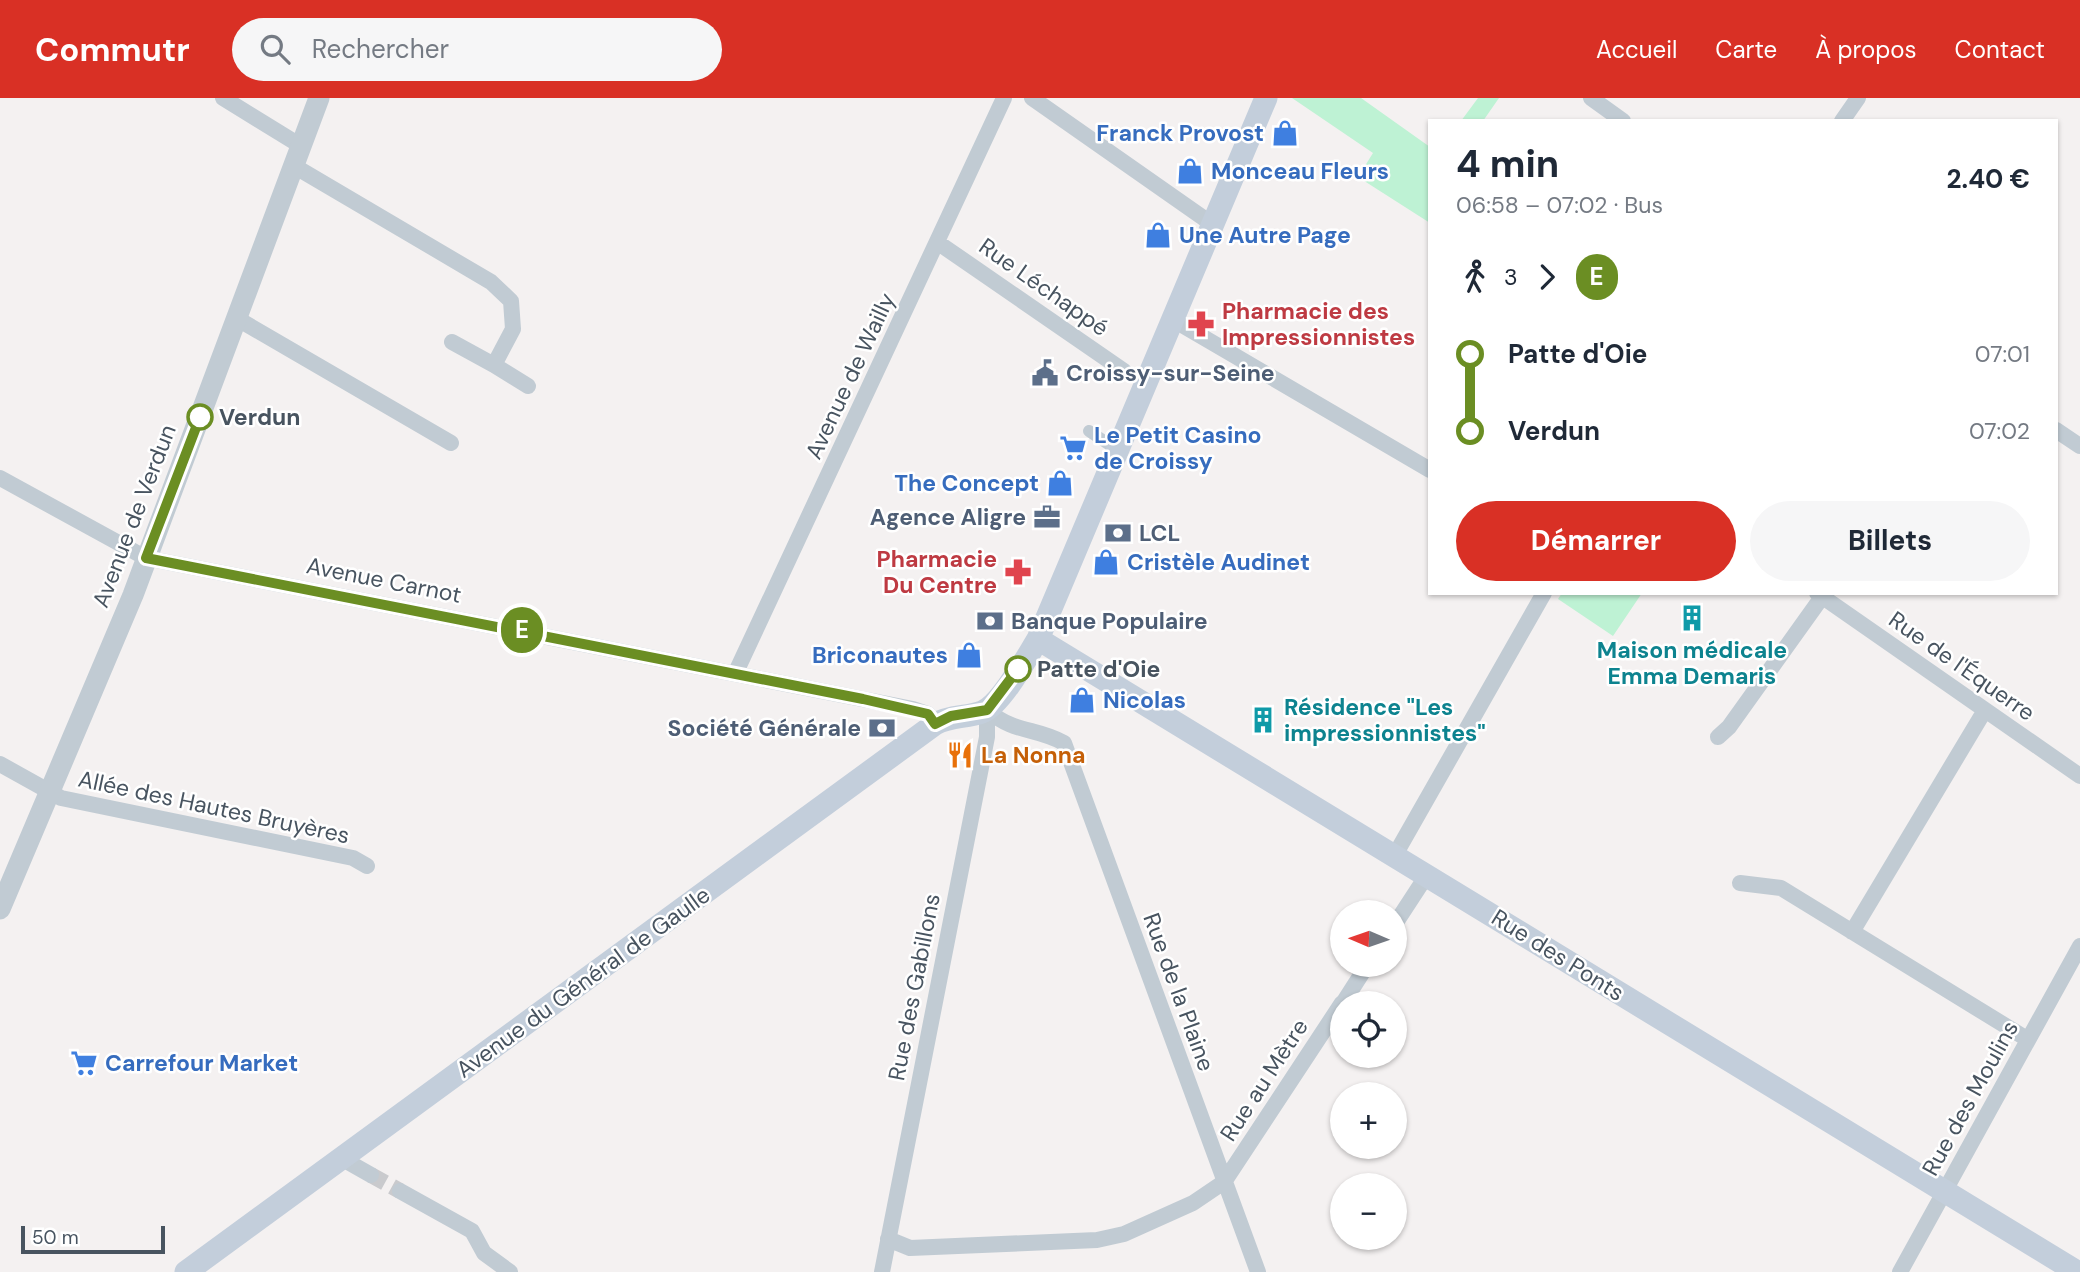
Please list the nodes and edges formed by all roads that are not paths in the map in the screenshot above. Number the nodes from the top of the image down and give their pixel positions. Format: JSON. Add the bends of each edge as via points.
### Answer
{"nodes":[{"id":1,"x":223,"y":98,"type":"edge"},
{"id":2,"x":319,"y":98,"type":"edge"},
{"id":3,"x":1004,"y":98,"type":"edge"},
{"id":4,"x":1032,"y":98,"type":"edge"},
{"id":5,"x":1266,"y":98,"type":"edge"},
{"id":6,"x":1591,"y":98,"type":"edge"},
{"id":7,"x":1857,"y":98,"type":"edge"},
{"id":8,"x":1620,"y":119,"type":"edge"},
{"id":9,"x":1843,"y":119,"type":"edge"},
{"id":10,"x":301,"y":146,"type":"junction"},
{"id":11,"x":293,"y":166,"type":"junction"},
{"id":12,"x":1212,"y":224,"type":"junction"},
{"id":13,"x":937,"y":242,"type":"junction"},
{"id":14,"x":236,"y":318,"type":"junction"},
{"id":15,"x":1172,"y":319,"type":"junction"},
{"id":16,"x":452,"y":342,"type":"dead end"},
{"id":17,"x":494,"y":365,"type":"junction"},
{"id":18,"x":1124,"y":370,"type":"dead end"},
{"id":19,"x":528,"y":386,"type":"dead end"},
{"id":20,"x":1089,"y":431,"type":"dead end"},
{"id":21,"x":2058,"y":431,"type":"edge"},
{"id":22,"x":451,"y":443,"type":"dead end"},
{"id":23,"x":2080,"y":446,"type":"edge"},
{"id":24,"x":1116,"y":449,"type":"junction"},
{"id":25,"x":1428,"y":469,"type":"edge"},
{"id":26,"x":0,"y":478,"type":"edge"},
{"id":27,"x":146,"y":558,"type":"junction"},
{"id":28,"x":1543,"y":595,"type":"edge"},
{"id":29,"x":1820,"y":595,"type":"edge"},
{"id":30,"x":1038,"y":639,"type":"junction"},
{"id":31,"x":736,"y":672,"type":"junction"},
{"id":32,"x":987,"y":710,"type":"junction"},
{"id":33,"x":1985,"y":710,"type":"junction"},
{"id":34,"x":935,"y":724,"type":"junction"},
{"id":35,"x":1718,"y":737,"type":"dead end"},
{"id":36,"x":0,"y":764,"type":"edge"},
{"id":37,"x":2080,"y":776,"type":"edge"},
{"id":38,"x":51,"y":793,"type":"junction"},
{"id":39,"x":1395,"y":855,"type":"junction"},
{"id":40,"x":367,"y":866,"type":"dead end"},
{"id":41,"x":1427,"y":875,"type":"junction"},
{"id":42,"x":1740,"y":883,"type":"dead end"},
{"id":43,"x":1407,"y":906,"type":"edge"},
{"id":44,"x":0,"y":909,"type":"edge"},
{"id":45,"x":1852,"y":932,"type":"junction"},
{"id":46,"x":2080,"y":947,"type":"edge"},
{"id":47,"x":1330,"y":1021,"type":"edge"},
{"id":48,"x":2027,"y":1039,"type":"junction"},
{"id":49,"x":341,"y":1158,"type":"junction"},
{"id":50,"x":371,"y":1175,"type":"tunnel mouth"},
{"id":51,"x":1224,"y":1182,"type":"junction"},
{"id":52,"x":400,"y":1191,"type":"tunnel mouth"},
{"id":53,"x":1945,"y":1192,"type":"junction"},
{"id":54,"x":888,"y":1239,"type":"junction"},
{"id":55,"x":186,"y":1272,"type":"edge"},
{"id":56,"x":510,"y":1272,"type":"edge"},
{"id":57,"x":883,"y":1272,"type":"edge"},
{"id":58,"x":1258,"y":1272,"type":"edge"},
{"id":59,"x":1900,"y":1272,"type":"edge"},
{"id":60,"x":2077,"y":1272,"type":"edge"}],
"edges":[{"from":1,"to":10,"type":"street"},
{"from":2,"to":10,"type":"street","name":"Avenue de Verdun"},
{"from":3,"to":13,"type":"street","name":"Avenue de Wailly"},
{"from":4,"to":12,"type":"street"},
{"from":5,"to":12,"type":"main road"},
{"from":6,"to":8,"type":"street"},
{"from":7,"to":9,"type":"street"},
{"from":10,"to":11,"type":"street","name":"Avenue de Verdun"},
{"from":11,"to":14,"type":"street","name":"Avenue de Verdun"},
{"from":11,"to":17,"type":"street","via":[[491,282],[511,301],[513,329]]},
{"from":12,"to":15,"type":"main road"},
{"from":13,"to":18,"type":"street","name":"Rue Léchappé"},
{"from":13,"to":31,"type":"street","name":"Avenue de Wailly"},
{"from":14,"to":22,"type":"street"},
{"from":14,"to":27,"type":"street","name":"Avenue de Verdun"},
{"from":15,"to":24,"type":"main road"},
{"from":15,"to":25,"type":"street"},
{"from":16,"to":17,"type":"street"},
{"from":17,"to":19,"type":"street"},
{"from":20,"to":24,"type":"street"},
{"from":21,"to":23,"type":"street"},
{"from":24,"to":30,"type":"main road"},
{"from":26,"to":27,"type":"street","name":"Avenue Carnot"},
{"from":27,"to":31,"type":"street","name":"Avenue Carnot"},
{"from":27,"to":38,"type":"street","name":"Avenue de Verdun"},
{"from":28,"to":39,"type":"street"},
{"from":29,"to":33,"type":"street","name":"Rue de l'Équerre"},
{"from":29,"to":35,"type":"street"},
{"from":30,"to":32,"type":"main road"},
{"from":30,"to":39,"type":"main road","name":"Rue des Ponts"},
{"from":31,"to":34,"type":"street","name":"Avenue Carnot","via":[[914,709],[928,714]]},
{"from":32,"to":34,"type":"main road","name":"Avenue du Général de Gaulle","via":[[951,716]]},
{"from":32,"to":51,"type":"street","name":"Rue de la Plaine","via":[[1011,728],[1064,743]]},
{"from":32,"to":54,"type":"street","name":"Rue des Gabillons","via":[[987,737]]},
{"from":33,"to":37,"type":"street","name":"Rue de l'Équerre"},
{"from":33,"to":45,"type":"street"},
{"from":34,"to":49,"type":"main road","name":"Avenue du Général de Gaulle"},
{"from":36,"to":38,"type":"street","name":"Allée des Hautes Bruyères"},
{"from":38,"to":40,"type":"street","name":"Allée des Hautes Bruyères","via":[[353,858]]},
{"from":38,"to":44,"type":"street","name":"Avenue de Verdun"},
{"from":39,"to":41,"type":"main road","name":"Rue des Ponts"},
{"from":41,"to":43,"type":"street"},
{"from":41,"to":53,"type":"main road","name":"Rue des Ponts"},
{"from":42,"to":45,"type":"street","via":[[1781,888]]},
{"from":45,"to":48,"type":"street"},
{"from":46,"to":48,"type":"street","name":"Rue des Moulins"},
{"from":47,"to":51,"type":"street","name":"Rue au Mètre"},
{"from":48,"to":53,"type":"street","name":"Rue des Moulins"},
{"from":49,"to":50,"type":"street"},
{"from":49,"to":55,"type":"main road","name":"Avenue du Général de Gaulle"},
{"from":51,"to":54,"type":"street","via":[[1193,1203],[1124,1234],[1097,1240],[910,1248]]},
{"from":51,"to":58,"type":"street","name":"Rue de la Plaine"},
{"from":52,"to":56,"type":"street","via":[[472,1231],[484,1253]]},
{"from":53,"to":59,"type":"street","name":"Rue des Moulins"},
{"from":53,"to":60,"type":"main road","name":"Rue des Ponts"},
{"from":54,"to":57,"type":"street","name":"Rue des Gabillons"}]}
